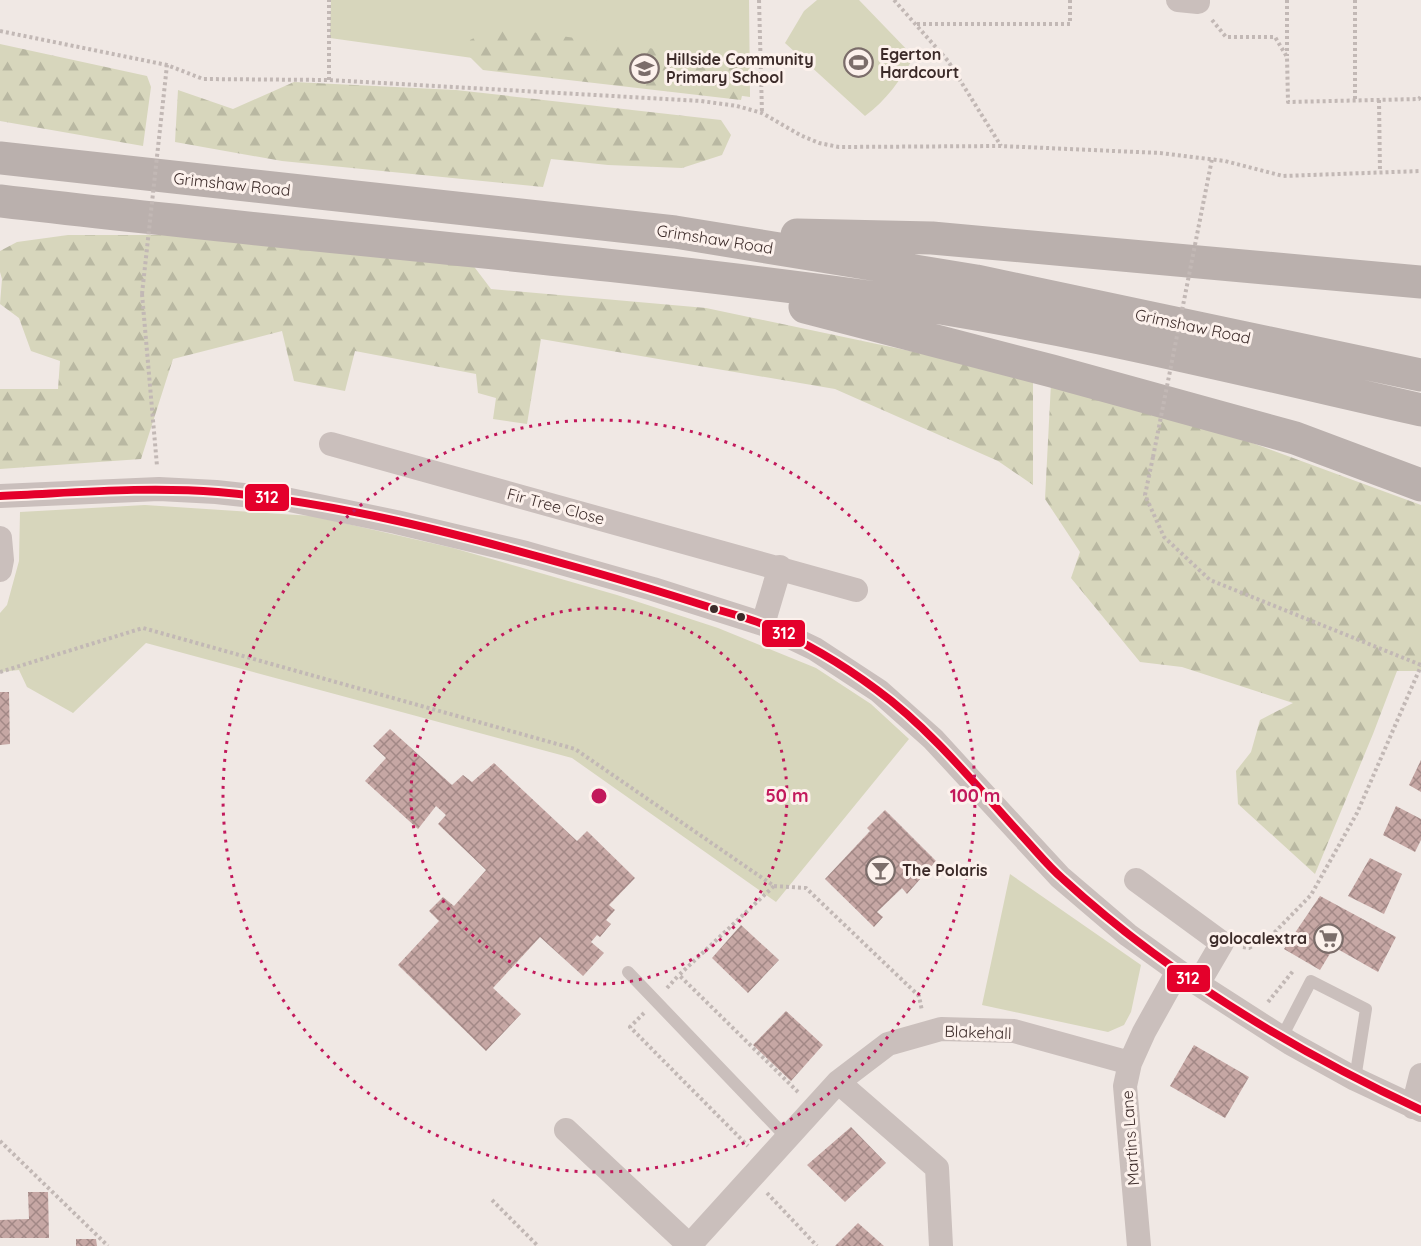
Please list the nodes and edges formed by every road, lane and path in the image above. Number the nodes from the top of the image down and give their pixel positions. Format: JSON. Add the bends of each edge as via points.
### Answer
{"nodes":[{"id":1,"x":329,"y":0,"type":"edge"},
{"id":2,"x":759,"y":0,"type":"edge"},
{"id":3,"x":894,"y":0,"type":"edge"},
{"id":4,"x":1070,"y":0,"type":"edge"},
{"id":5,"x":1287,"y":0,"type":"edge"},
{"id":6,"x":1354,"y":0,"type":"edge"},
{"id":7,"x":1192,"y":1,"type":"edge"},
{"id":8,"x":917,"y":24,"type":"junction"},
{"id":9,"x":0,"y":31,"type":"edge"},
{"id":10,"x":1287,"y":57,"type":"junction"},
{"id":11,"x":167,"y":65,"type":"junction"},
{"id":12,"x":329,"y":80,"type":"junction"},
{"id":13,"x":1421,"y":96,"type":"edge"},
{"id":14,"x":1379,"y":100,"type":"junction"},
{"id":15,"x":1355,"y":101,"type":"junction"},
{"id":16,"x":762,"y":113,"type":"junction"},
{"id":17,"x":0,"y":145,"type":"edge"},
{"id":18,"x":1001,"y":146,"type":"junction"},
{"id":19,"x":0,"y":158,"type":"edge"},
{"id":20,"x":1212,"y":159,"type":"junction"},
{"id":21,"x":1421,"y":171,"type":"edge"},
{"id":22,"x":1380,"y":172,"type":"junction"},
{"id":23,"x":140,"y":173,"type":"junction"},
{"id":24,"x":0,"y":201,"type":"edge"},
{"id":25,"x":0,"y":215,"type":"edge"},
{"id":26,"x":137,"y":218,"type":"junction"},
{"id":27,"x":675,"y":232,"type":"junction"},
{"id":28,"x":666,"y":273,"type":"junction"},
{"id":29,"x":1421,"y":282,"type":"edge"},
{"id":30,"x":1421,"y":375,"type":"edge"},
{"id":31,"x":1421,"y":410,"type":"edge"},
{"id":32,"x":331,"y":444,"type":"dead end"},
{"id":33,"x":1421,"y":485,"type":"edge"},
{"id":34,"x":159,"y":489,"type":"junction"},
{"id":35,"x":0,"y":496,"type":"edge"},
{"id":36,"x":0,"y":538,"type":"edge"},
{"id":37,"x":780,"y":567,"type":"junction"},
{"id":38,"x":0,"y":570,"type":"edge"},
{"id":39,"x":856,"y":590,"type":"dead end"},
{"id":40,"x":763,"y":624,"type":"junction"},
{"id":41,"x":1421,"y":665,"type":"edge"},
{"id":42,"x":0,"y":672,"type":"edge"},
{"id":43,"x":1136,"y":880,"type":"dead end"},
{"id":44,"x":774,"y":886,"type":"junction"},
{"id":45,"x":1222,"y":943,"type":"junction"},
{"id":46,"x":1294,"y":970,"type":"dead end"},
{"id":47,"x":628,"y":972,"type":"dead end"},
{"id":48,"x":679,"y":975,"type":"junction"},
{"id":49,"x":1188,"y":977,"type":"junction"},
{"id":50,"x":656,"y":1000,"type":"junction"},
{"id":51,"x":1255,"y":1020,"type":"junction"},
{"id":52,"x":926,"y":1033,"type":"junction"},
{"id":53,"x":1282,"y":1037,"type":"junction"},
{"id":54,"x":1130,"y":1063,"type":"junction"},
{"id":55,"x":1421,"y":1076,"type":"edge"},
{"id":56,"x":1355,"y":1078,"type":"junction"},
{"id":57,"x":838,"y":1082,"type":"junction"},
{"id":58,"x":815,"y":1108,"type":"junction"},
{"id":59,"x":1417,"y":1109,"type":"edge"},
{"id":60,"x":566,"y":1130,"type":"dead end"},
{"id":61,"x":788,"y":1138,"type":"junction"},
{"id":62,"x":0,"y":1141,"type":"edge"},
{"id":63,"x":759,"y":1170,"type":"junction"},
{"id":64,"x":492,"y":1200,"type":"dead end"},
{"id":65,"x":108,"y":1246,"type":"edge"},
{"id":66,"x":538,"y":1246,"type":"edge"},
{"id":67,"x":689,"y":1246,"type":"edge"},
{"id":68,"x":817,"y":1246,"type":"edge"},
{"id":69,"x":941,"y":1246,"type":"edge"},
{"id":70,"x":1139,"y":1246,"type":"edge"}],
"edges":[{"from":1,"to":12,"type":"path"},
{"from":2,"to":16,"type":"path"},
{"from":3,"to":8,"type":"path"},
{"from":4,"to":8,"type":"path","via":[[1070,24]]},
{"from":5,"to":10,"type":"path"},
{"from":6,"to":15,"type":"path"},
{"from":7,"to":10,"type":"path","via":[[1226,38],[1275,37]]},
{"from":8,"to":18,"type":"path","via":[[948,61]]},
{"from":9,"to":11,"type":"path"},
{"from":10,"to":15,"type":"path","via":[[1288,102]]},
{"from":11,"to":12,"type":"path","via":[[203,79]]},
{"from":11,"to":34,"type":"path","bridge":true,"via":[[142,294]]},
{"from":12,"to":16,"type":"path","via":[[701,101]]},
{"from":13,"to":14,"type":"path"},
{"from":14,"to":15,"type":"path"},
{"from":14,"to":22,"type":"path"},
{"from":16,"to":18,"type":"path","via":[[800,135],[839,147]]},
{"from":17,"to":23,"type":"main road"},
{"from":18,"to":20,"type":"path"},
{"from":19,"to":23,"type":"main road","name":"Grimshaw Road"},
{"from":20,"to":22,"type":"path","via":[[1283,176]]},
{"from":20,"to":41,"type":"path","bridge":true,"via":[[1144,495],[1164,537],[1210,580]]},
{"from":21,"to":22,"type":"path"},
{"from":23,"to":27,"type":"main road","name":"Grimshaw Road"},
{"from":24,"to":26,"type":"main road","name":"Grimshaw Road"},
{"from":25,"to":26,"type":"main road"},
{"from":26,"to":28,"type":"main road","name":"Grimshaw Road"},
{"from":27,"to":29,"type":"main road","via":[[932,238]]},
{"from":27,"to":30,"type":"main road","name":"Grimshaw Road","via":[[976,282]]},
{"from":28,"to":31,"type":"main road","name":"Grimshaw Road","via":[[864,297],[1032,325]]},
{"from":28,"to":33,"type":"main road","via":[[1052,371],[1295,438]]},
{"from":32,"to":37,"type":"street","name":"Fir Tree Close"},
{"from":34,"to":35,"type":"street"},
{"from":34,"to":40,"type":"street","via":[[290,500],[396,522],[526,553]]},
{"from":36,"to":38,"type":"street"},
{"from":37,"to":39,"type":"street","name":"Fir Tree Close"},
{"from":37,"to":40,"type":"street"},
{"from":40,"to":49,"type":"street","via":[[815,649],[879,691],[933,739],[1060,877],[1128,935]]},
{"from":41,"to":45,"type":"path","via":[[1358,813],[1311,895],[1272,934],[1249,948]]},
{"from":42,"to":44,"type":"path","via":[[143,628],[575,750]]},
{"from":43,"to":45,"type":"street"},
{"from":44,"to":48,"type":"path"},
{"from":44,"to":52,"type":"path","via":[[806,888],[919,996]]},
{"from":45,"to":49,"type":"street","name":"Martins Lane"},
{"from":46,"to":51,"type":"path"},
{"from":47,"to":50,"type":"lane"},
{"from":48,"to":50,"type":"path"},
{"from":48,"to":58,"type":"path"},
{"from":49,"to":51,"type":"street"},
{"from":49,"to":54,"type":"street","name":"Martins Lane","via":[[1144,1032]]},
{"from":50,"to":61,"type":"lane"},
{"from":50,"to":63,"type":"path","via":[[630,1027]]},
{"from":51,"to":53,"type":"street"},
{"from":52,"to":54,"type":"street","name":"Blakehall","via":[[941,1029],[1014,1031]]},
{"from":52,"to":57,"type":"street","name":"Blakehall","via":[[888,1044]]},
{"from":53,"to":56,"type":"street"},
{"from":53,"to":56,"type":"lane","via":[[1311,981],[1366,1009]]},
{"from":54,"to":70,"type":"street","name":"Martins Lane","via":[[1125,1086]]},
{"from":55,"to":59,"type":"street"},
{"from":56,"to":59,"type":"street"},
{"from":57,"to":58,"type":"street","name":"Blakehall"},
{"from":57,"to":69,"type":"street","via":[[937,1168]]},
{"from":58,"to":61,"type":"street","name":"Blakehall"},
{"from":60,"to":67,"type":"street","name":"Blakehall"},
{"from":61,"to":63,"type":"street","name":"Blakehall"},
{"from":62,"to":65,"type":"path"},
{"from":63,"to":67,"type":"street","name":"Blakehall"},
{"from":63,"to":68,"type":"path"},
{"from":64,"to":66,"type":"path"}]}
